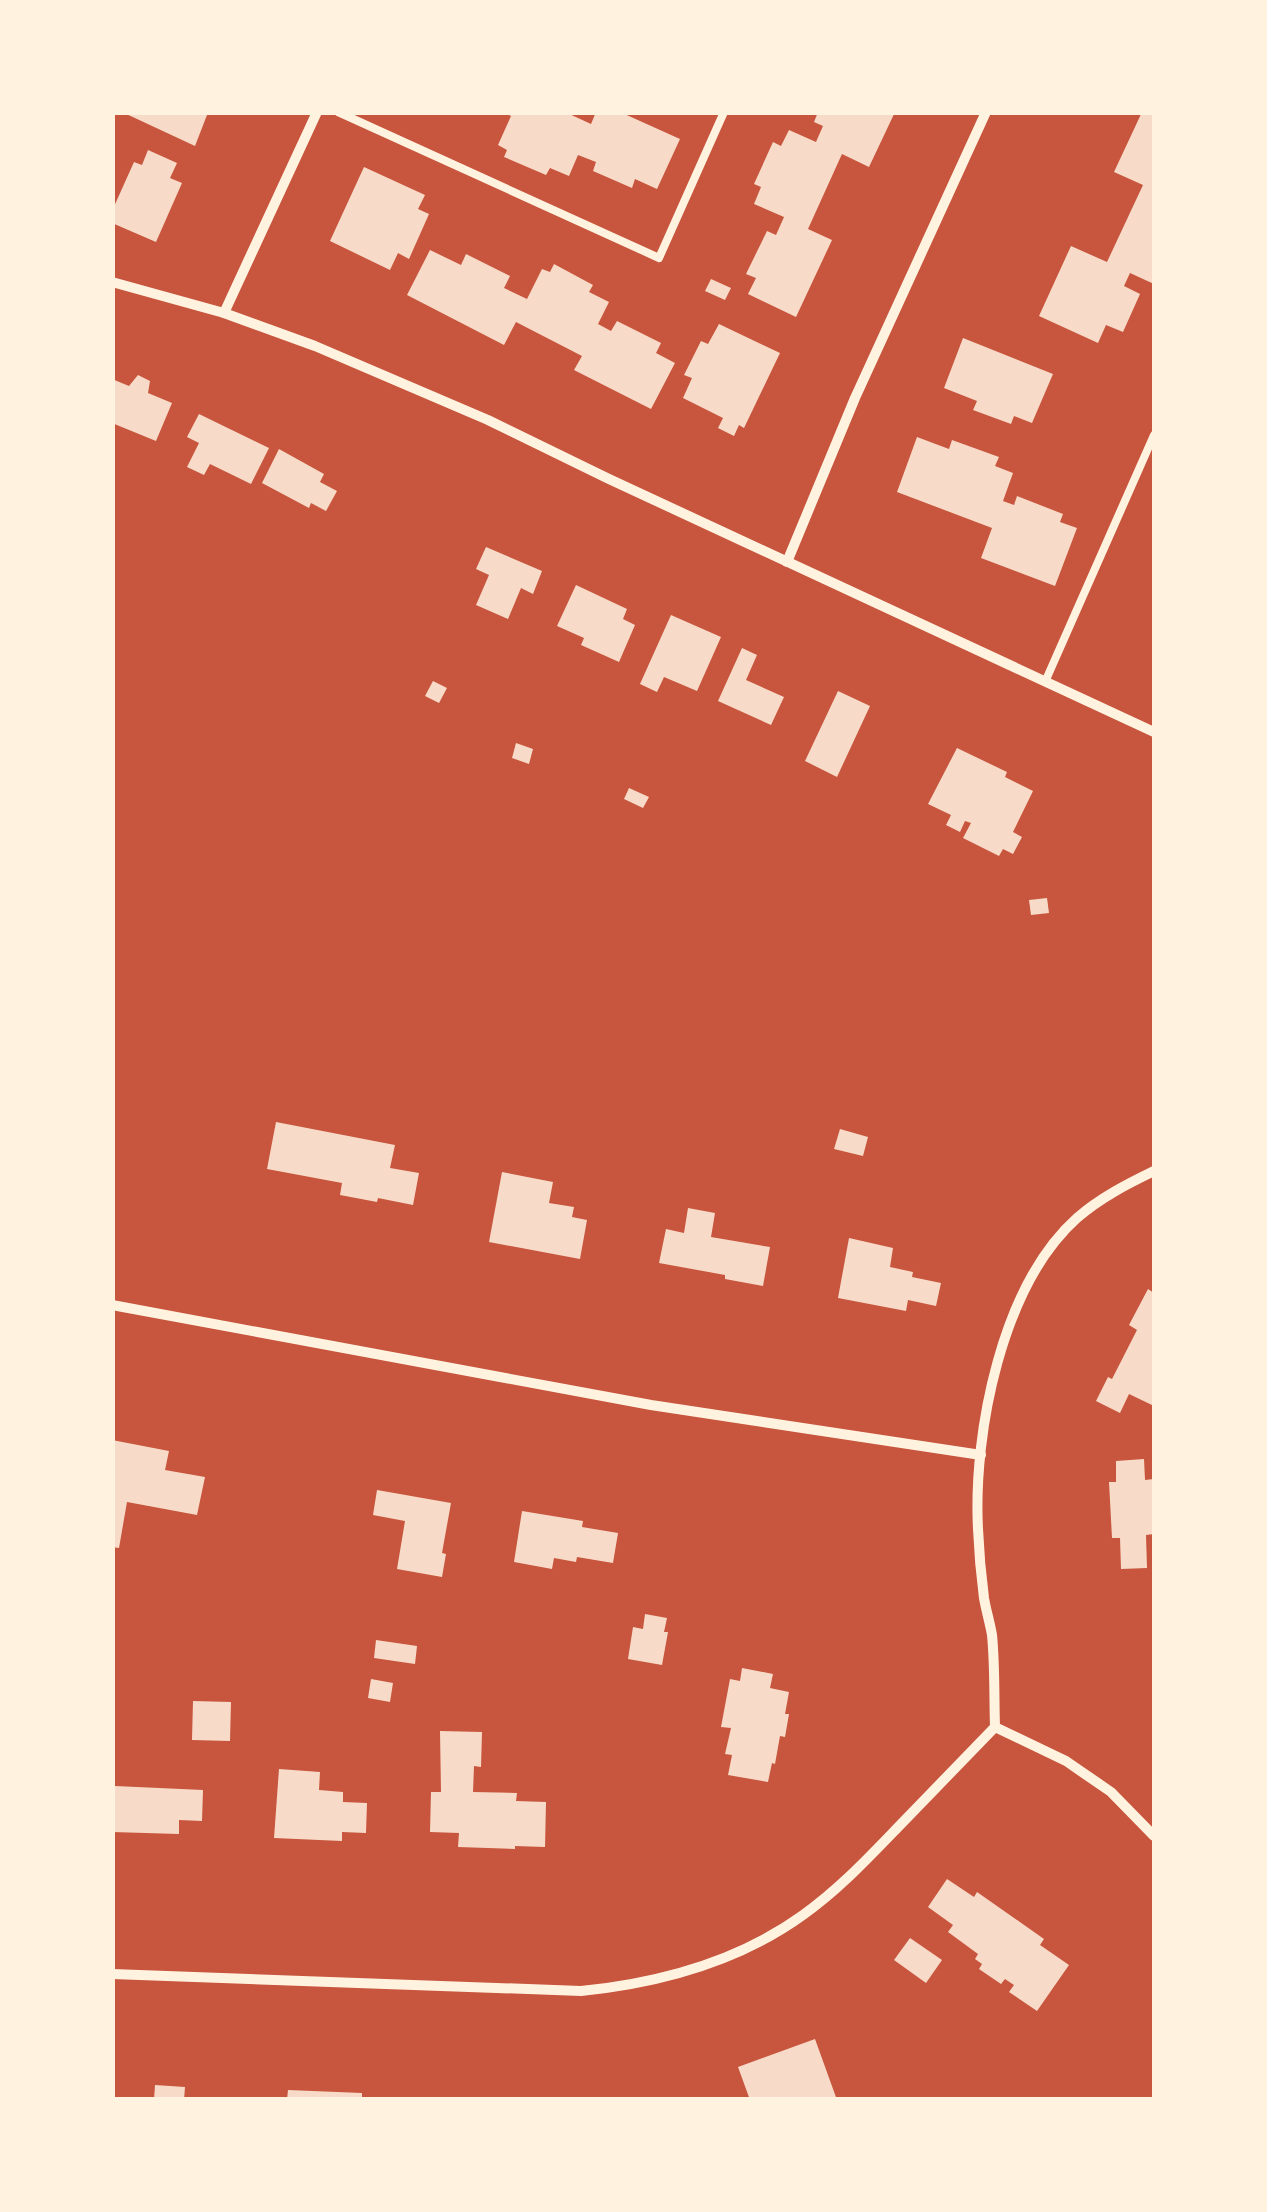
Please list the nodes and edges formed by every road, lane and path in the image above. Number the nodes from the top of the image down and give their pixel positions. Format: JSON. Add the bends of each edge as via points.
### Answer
{"nodes":[{"id":1,"x":317,"y":112,"type":"edge"},
{"id":2,"x":338,"y":112,"type":"edge"},
{"id":3,"x":724,"y":112,"type":"edge"},
{"id":4,"x":986,"y":112,"type":"edge"},
{"id":5,"x":112,"y":282,"type":"edge"},
{"id":6,"x":224,"y":313,"type":"junction"},
{"id":7,"x":1154,"y":435,"type":"edge"},
{"id":8,"x":787,"y":562,"type":"junction"},
{"id":9,"x":1045,"y":682,"type":"junction"},
{"id":10,"x":1154,"y":732,"type":"edge"},
{"id":11,"x":1154,"y":1171,"type":"edge"},
{"id":12,"x":112,"y":1304,"type":"edge"},
{"id":13,"x":980,"y":1456,"type":"junction"},
{"id":14,"x":995,"y":1727,"type":"junction"},
{"id":15,"x":1154,"y":1836,"type":"edge"},
{"id":16,"x":112,"y":1974,"type":"edge"}],
"edges":[{"from":1,"to":6,"type":"street"},
{"from":2,"to":3,"type":"lane","via":[[658,258]]},
{"from":4,"to":8,"type":"street"},
{"from":5,"to":6,"type":"street"},
{"from":6,"to":8,"type":"street","via":[[488,420]]},
{"from":7,"to":9,"type":"lane"},
{"from":8,"to":9,"type":"street"},
{"from":9,"to":10,"type":"street"},
{"from":11,"to":13,"type":"street","via":[[1075,1220],[1039,1262],[1004,1338]]},
{"from":12,"to":13,"type":"street","via":[[651,1405]]},
{"from":13,"to":14,"type":"street","via":[[978,1526]]},
{"from":14,"to":15,"type":"street","via":[[1066,1761]]},
{"from":14,"to":16,"type":"street","via":[[855,1872],[802,1916],[697,1969],[581,1991]]}]}
